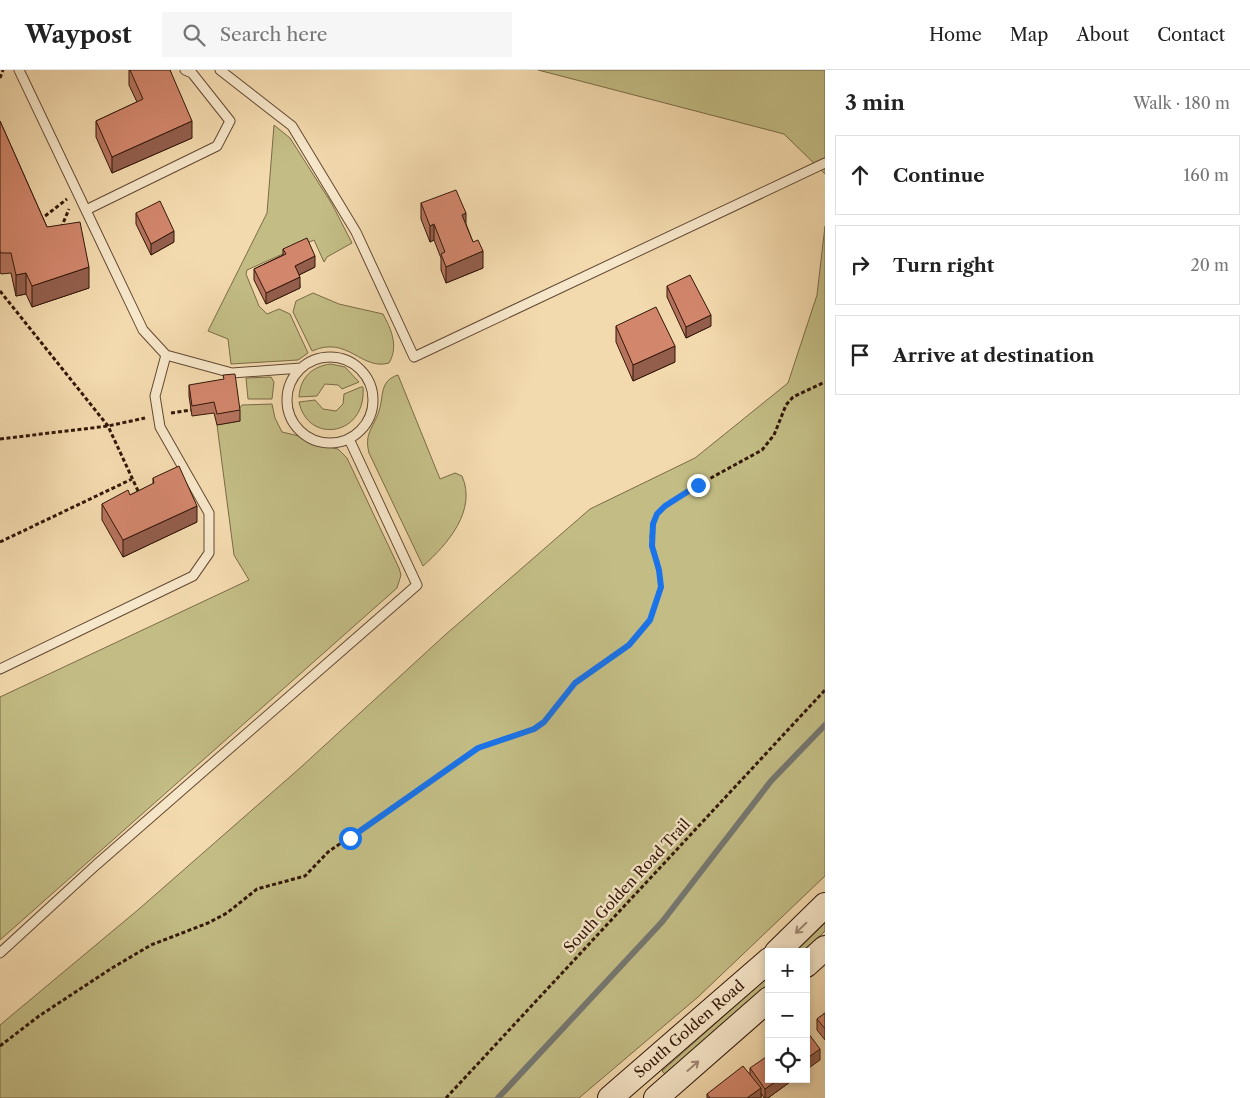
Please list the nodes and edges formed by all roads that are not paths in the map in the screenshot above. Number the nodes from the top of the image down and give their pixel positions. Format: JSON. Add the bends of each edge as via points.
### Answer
{"nodes":[{"id":1,"x":19,"y":70,"type":"edge"},
{"id":2,"x":185,"y":70,"type":"edge"},
{"id":3,"x":220,"y":70,"type":"edge"},
{"id":4,"x":825,"y":163,"type":"edge"},
{"id":5,"x":86,"y":210,"type":"junction"},
{"id":6,"x":166,"y":355,"type":"junction"},
{"id":7,"x":300,"y":368,"type":"junction"},
{"id":8,"x":349,"y":440,"type":"junction"},
{"id":9,"x":0,"y":669,"type":"edge"},
{"id":10,"x":825,"y":905,"type":"edge"},
{"id":11,"x":781,"y":948,"type":"edge"},
{"id":12,"x":825,"y":948,"type":"edge"},
{"id":13,"x":0,"y":953,"type":"edge"},
{"id":14,"x":810,"y":961,"type":"edge"},
{"id":15,"x":765,"y":963,"type":"edge"},
{"id":16,"x":765,"y":1003,"type":"edge"},
{"id":17,"x":610,"y":1098,"type":"edge"},
{"id":18,"x":656,"y":1098,"type":"edge"}],
"edges":[{"from":1,"to":5,"type":"lane"},
{"from":2,"to":5,"type":"lane","via":[[192,73],[230,121],[217,146]]},
{"from":3,"to":4,"type":"lane","via":[[292,126],[356,232],[414,357]]},
{"from":5,"to":6,"type":"lane","via":[[143,330]]},
{"from":6,"to":7,"type":"lane","via":[[232,373]]},
{"from":6,"to":9,"type":"lane","via":[[155,396],[160,428],[209,513],[209,553],[193,576]]},
{"from":7,"to":8,"type":"lane","via":[[288,392],[287,406],[291,419],[299,430],[322,443]]},
{"from":7,"to":8,"type":"lane","via":[[328,356],[356,365],[366,375],[373,389],[374,404],[361,431]]},
{"from":8,"to":13,"type":"lane","via":[[417,586],[96,865]]},
{"from":10,"to":11,"type":"main road","one_way":true},
{"from":12,"to":14,"type":"main road"},
{"from":15,"to":17,"type":"main road","name":"South Golden Road"},
{"from":18,"to":16,"type":"main road","name":"South Golden Road","one_way":true}]}
